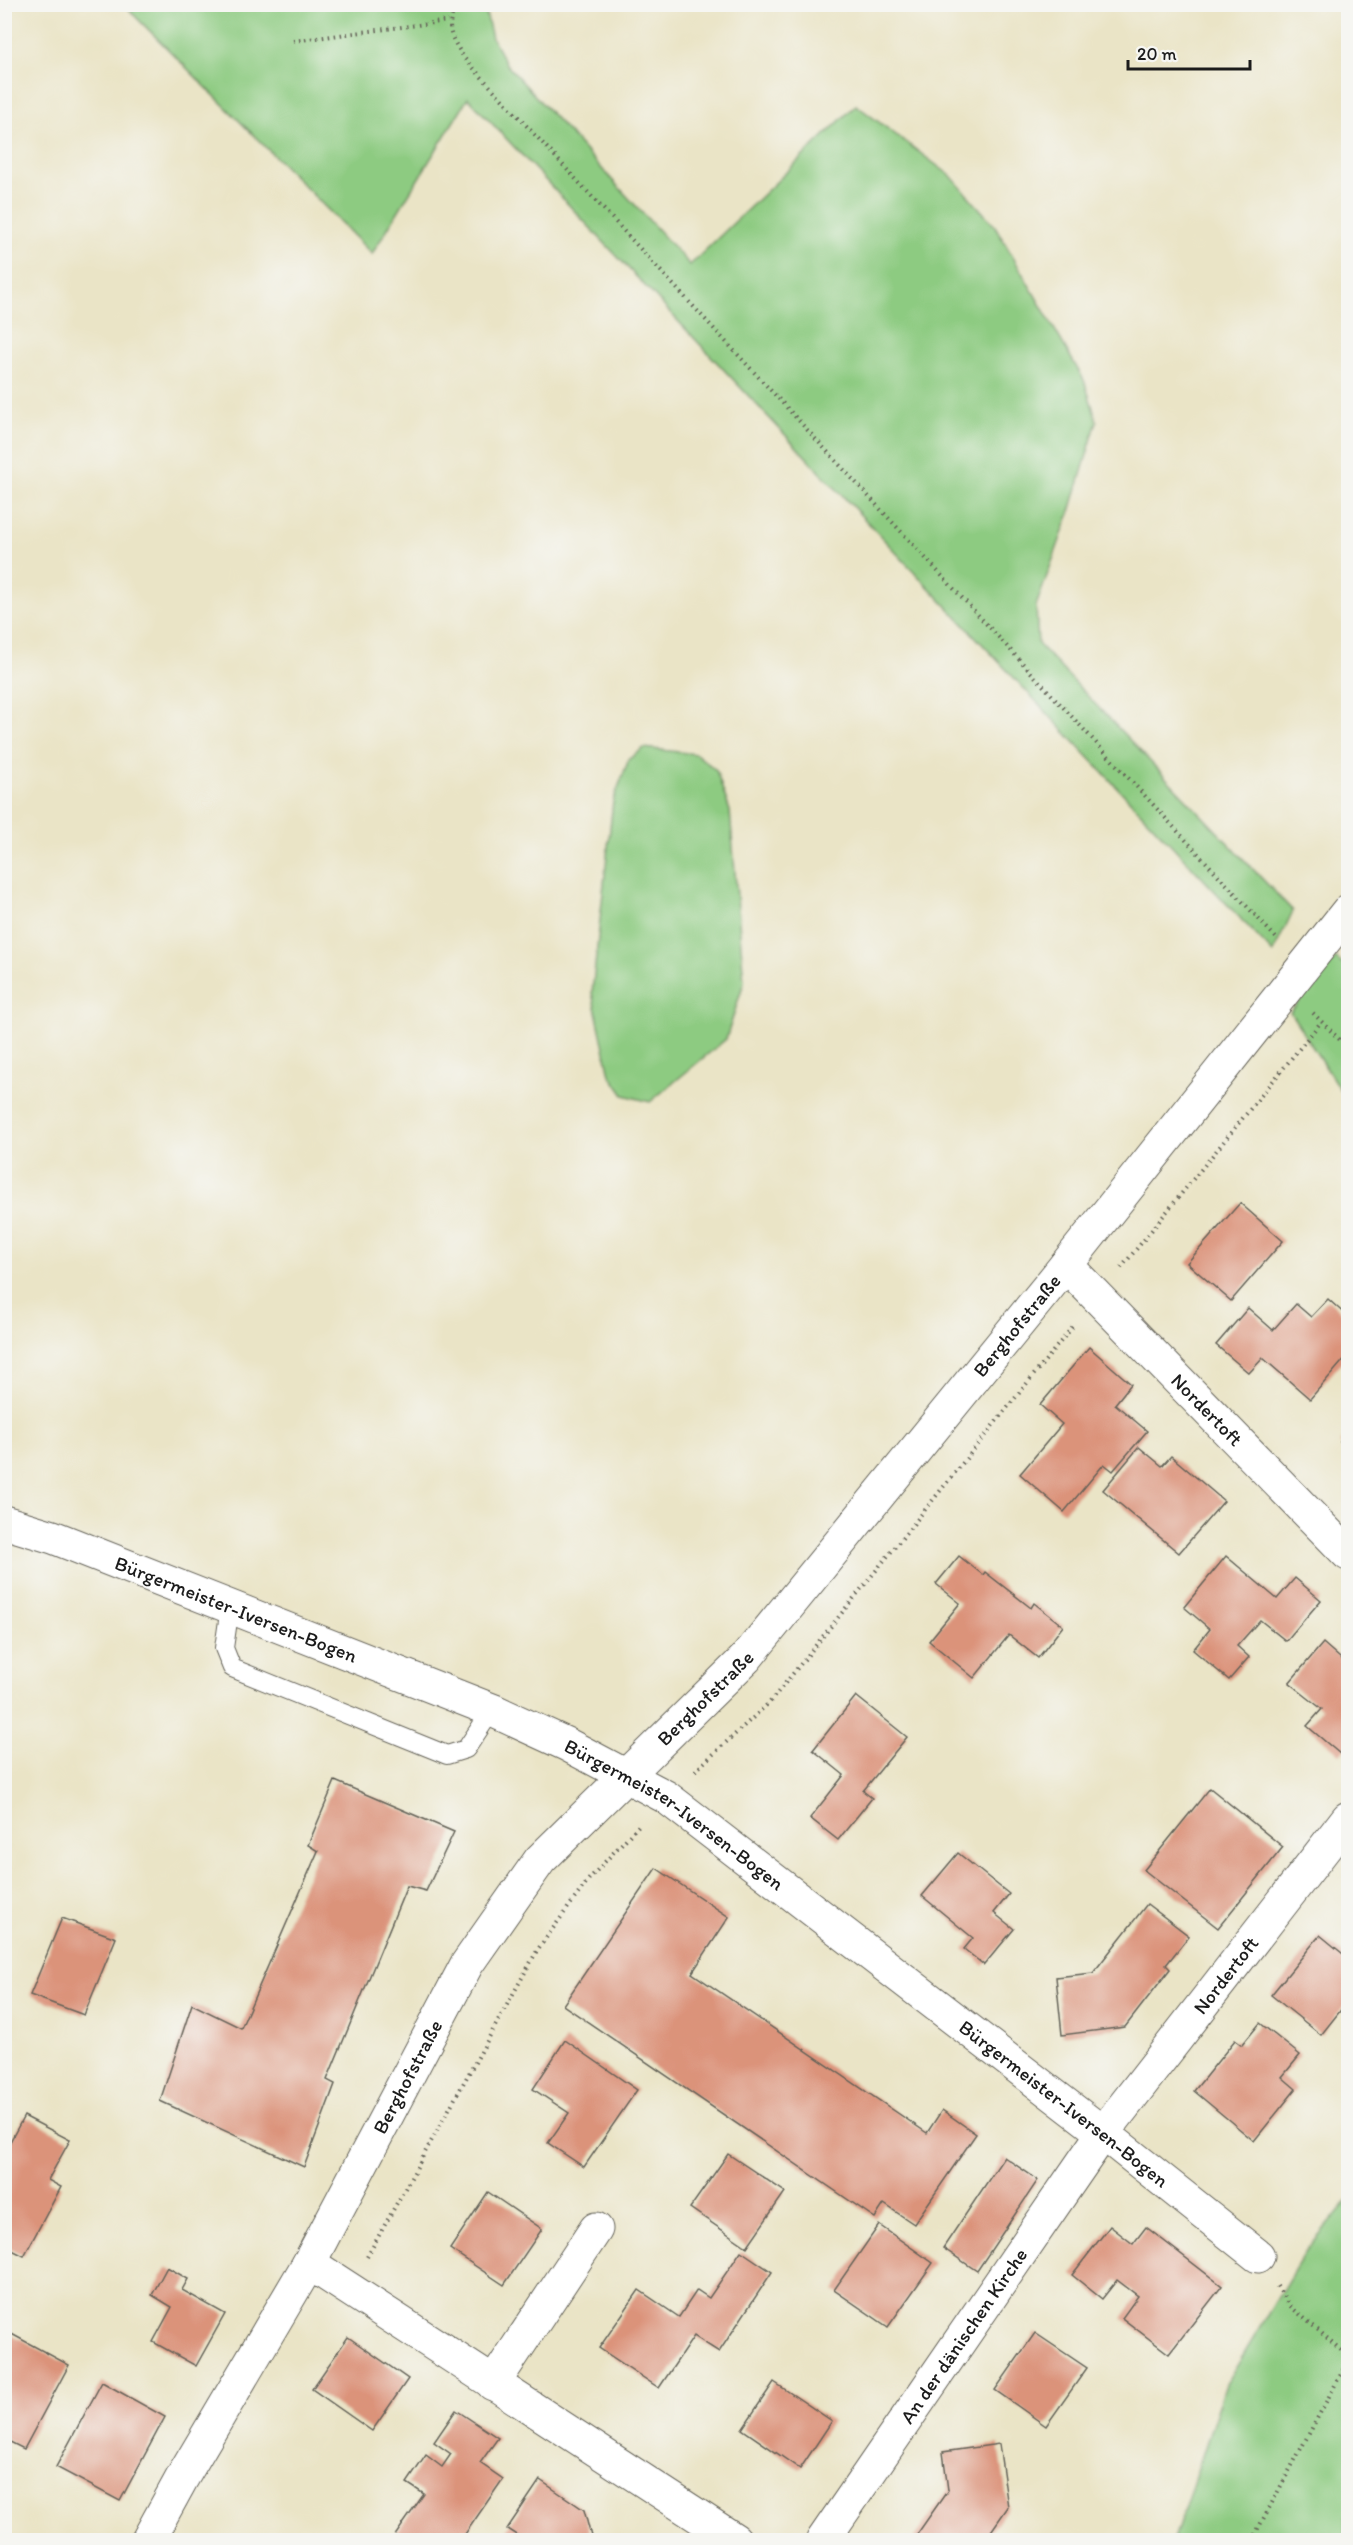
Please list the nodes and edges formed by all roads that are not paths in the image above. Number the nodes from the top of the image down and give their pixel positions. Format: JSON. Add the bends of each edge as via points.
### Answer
{"nodes":[{"id":1,"x":1348,"y":910,"type":"edge"},
{"id":2,"x":1066,"y":1265,"type":"junction"},
{"id":3,"x":4,"y":1522,"type":"edge"},
{"id":4,"x":1348,"y":1554,"type":"edge"},
{"id":5,"x":230,"y":1607,"type":"junction"},
{"id":6,"x":492,"y":1710,"type":"junction"},
{"id":7,"x":623,"y":1775,"type":"junction"},
{"id":8,"x":1348,"y":1818,"type":"edge"},
{"id":9,"x":1103,"y":2133,"type":"junction"},
{"id":10,"x":597,"y":2229,"type":"dead end"},
{"id":11,"x":1258,"y":2256,"type":"road end"},
{"id":12,"x":309,"y":2263,"type":"junction"},
{"id":13,"x":494,"y":2384,"type":"junction"},
{"id":14,"x":148,"y":2541,"type":"edge"},
{"id":15,"x":735,"y":2541,"type":"edge"},
{"id":16,"x":823,"y":2541,"type":"edge"}],
"edges":[{"from":1,"to":2,"type":"street","name":"Berghofstraße"},
{"from":2,"to":4,"type":"street","name":"Nordertoft"},
{"from":2,"to":7,"type":"street","name":"Berghofstraße","via":[[746,1658]]},
{"from":3,"to":5,"type":"street","name":"Bürgermeister-Iversen-Bogen","via":[[53,1537]]},
{"from":5,"to":6,"type":"street","name":"Bürgermeister-Iversen-Bogen"},
{"from":5,"to":6,"type":"lane","via":[[224,1648],[232,1668],[447,1755],[466,1749]]},
{"from":6,"to":7,"type":"street","name":"Bürgermeister-Iversen-Bogen"},
{"from":7,"to":9,"type":"street","name":"Bürgermeister-Iversen-Bogen","via":[[666,1797]]},
{"from":7,"to":12,"type":"street","name":"Berghofstraße","via":[[540,1860],[467,1964]]},
{"from":8,"to":9,"type":"street","name":"Nordertoft"},
{"from":9,"to":11,"type":"street","name":"Bürgermeister-Iversen-Bogen"},
{"from":9,"to":16,"type":"street","name":"An der dänischen Kirche"},
{"from":10,"to":13,"type":"street"},
{"from":12,"to":13,"type":"street"},
{"from":12,"to":14,"type":"street","name":"Berghofstraße"},
{"from":13,"to":15,"type":"street"}]}
